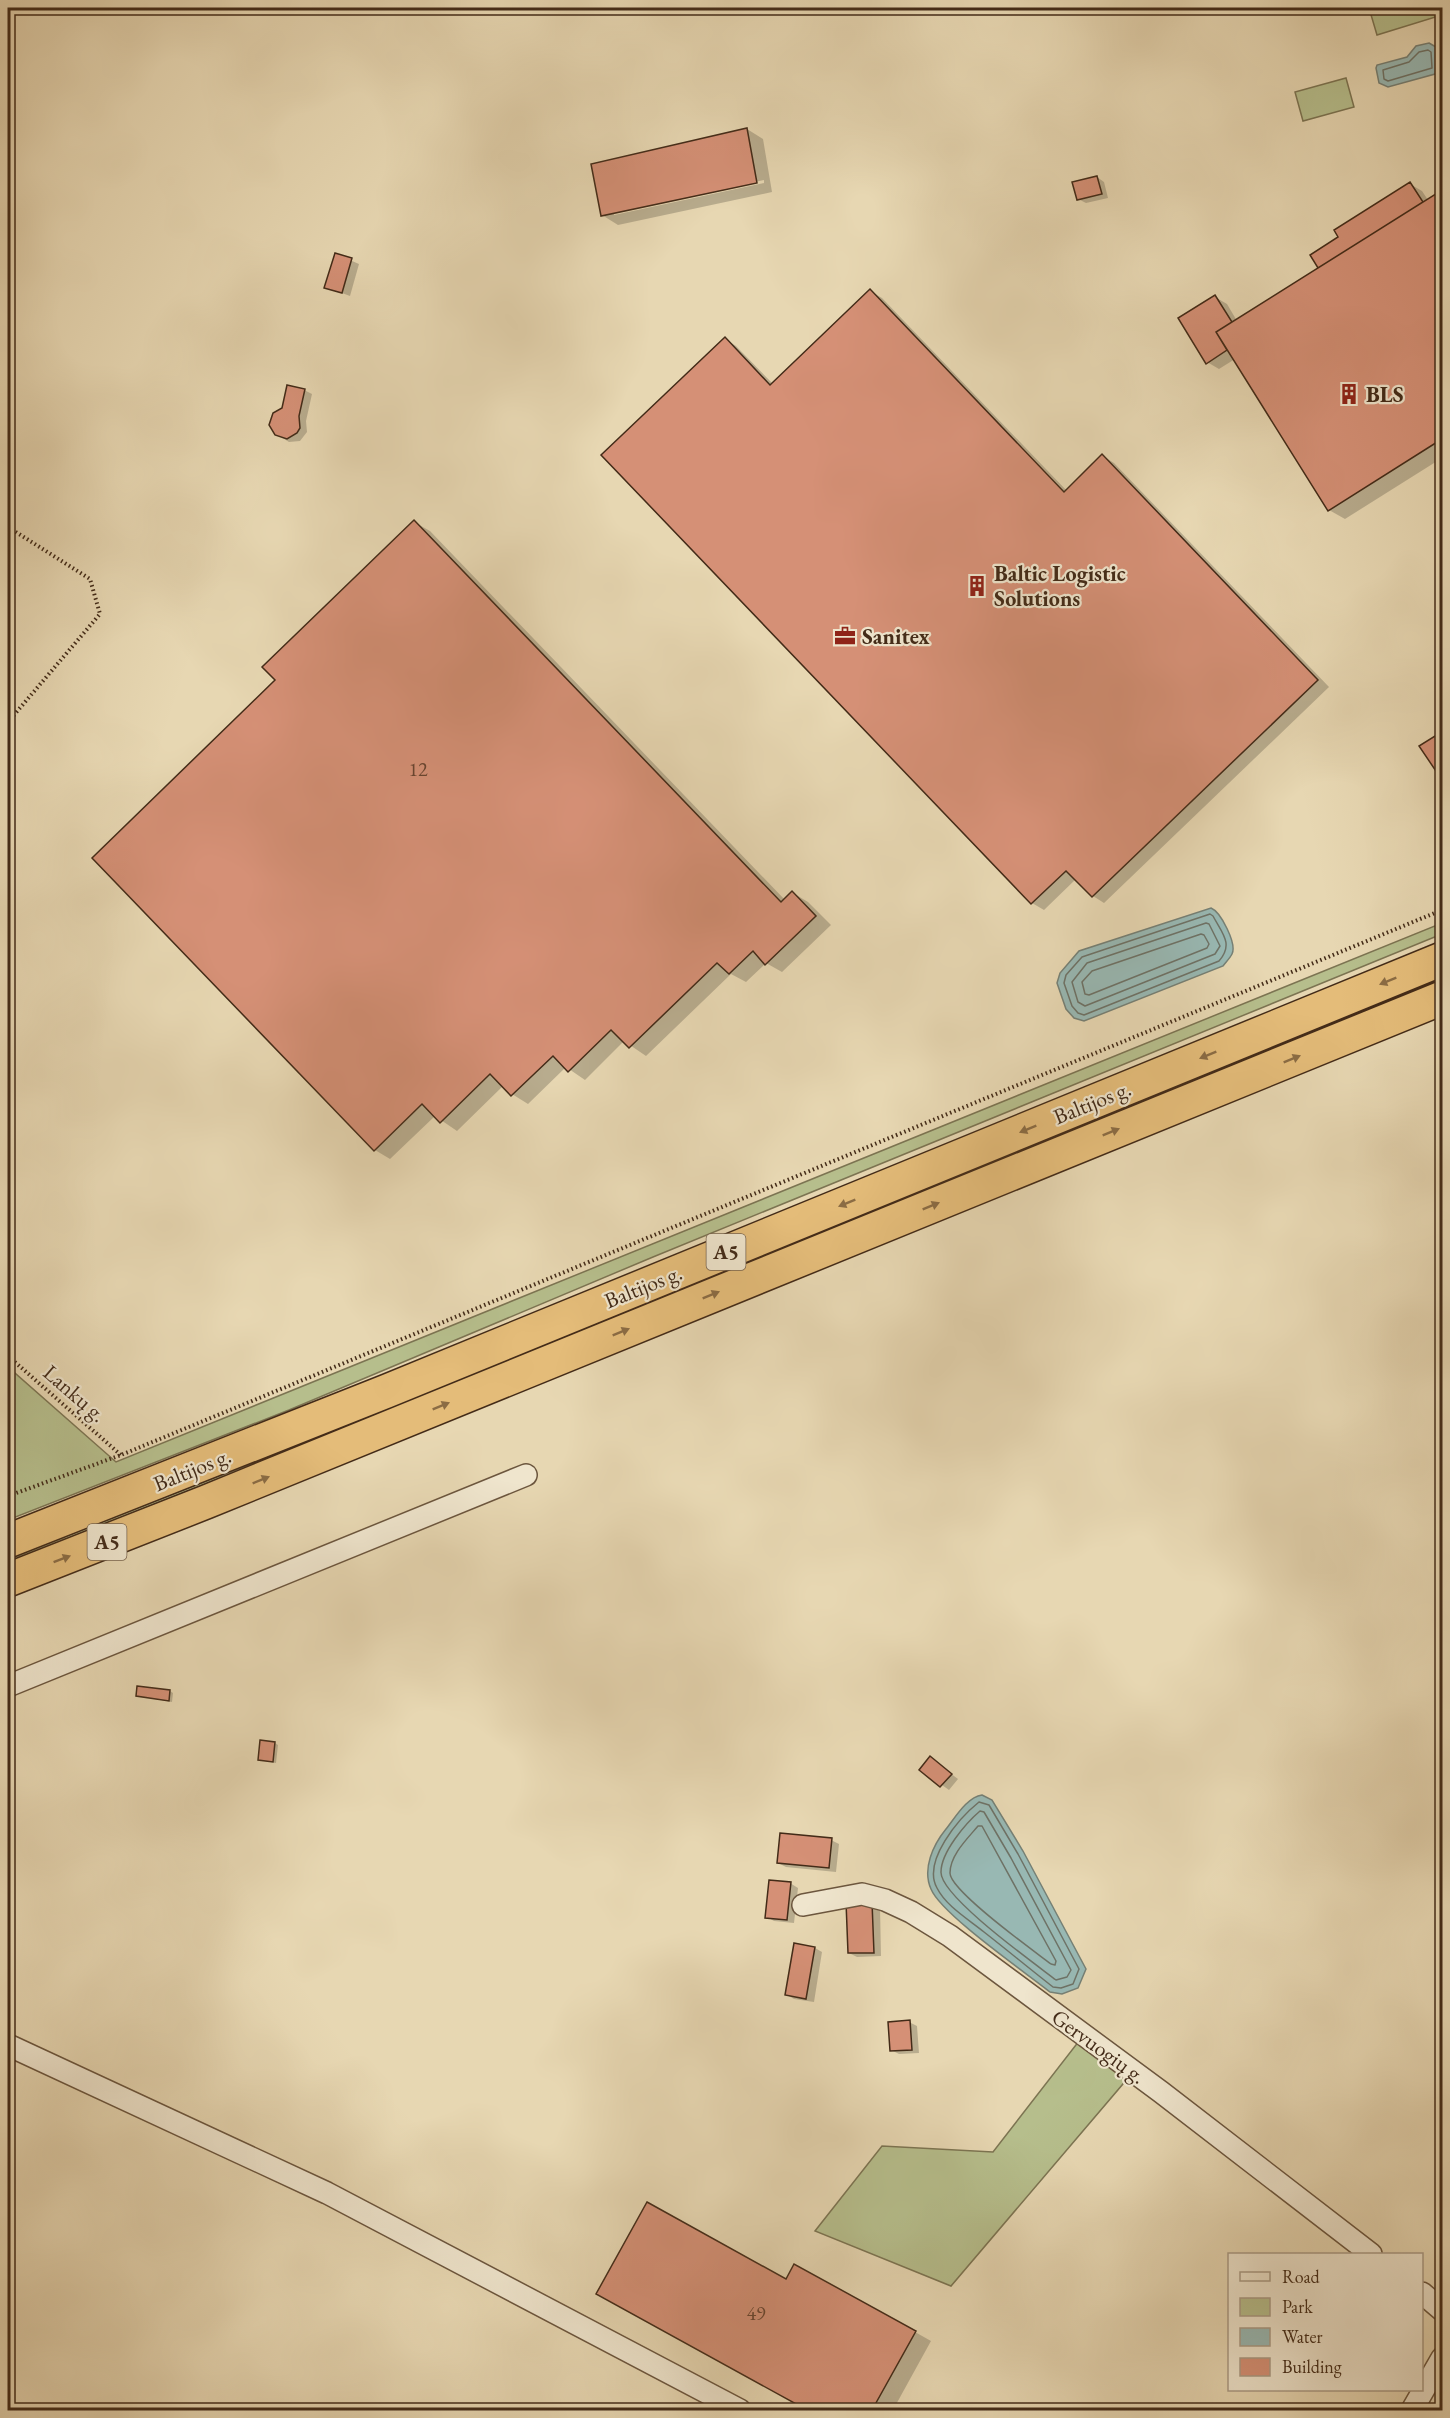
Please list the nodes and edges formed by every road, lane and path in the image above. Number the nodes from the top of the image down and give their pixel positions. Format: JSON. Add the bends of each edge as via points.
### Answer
{"nodes":[{"id":1,"x":8,"y":527,"type":"edge"},
{"id":2,"x":8,"y":722,"type":"edge"},
{"id":3,"x":1443,"y":910,"type":"edge"},
{"id":4,"x":1443,"y":958,"type":"edge"},
{"id":5,"x":1443,"y":998,"type":"edge"},
{"id":6,"x":8,"y":1356,"type":"edge"},
{"id":7,"x":122,"y":1455,"type":"junction"},
{"id":8,"x":526,"y":1475,"type":"dead end"},
{"id":9,"x":8,"y":1496,"type":"edge"},
{"id":10,"x":8,"y":1541,"type":"edge"},
{"id":11,"x":8,"y":1580,"type":"edge"},
{"id":12,"x":8,"y":1686,"type":"edge"},
{"id":13,"x":803,"y":1905,"type":"dead end"},
{"id":14,"x":8,"y":2045,"type":"edge"},
{"id":15,"x":1370,"y":2253,"type":"edge"},
{"id":16,"x":1423,"y":2294,"type":"edge"},
{"id":17,"x":1443,"y":2310,"type":"edge"},
{"id":18,"x":1443,"y":2358,"type":"edge"},
{"id":19,"x":740,"y":2410,"type":"edge"},
{"id":20,"x":1412,"y":2410,"type":"edge"}],
"edges":[{"from":1,"to":2,"type":"path","via":[[90,579],[100,614]]},
{"from":3,"to":7,"type":"path"},
{"from":4,"to":10,"type":"highway","name":"Baltijos g.","number":"A5","one_way":true,"via":[[408,1382]]},
{"from":11,"to":5,"type":"highway","name":"Baltijos g.","number":"A5","one_way":true},
{"from":6,"to":7,"type":"path","name":"Lankų g."},
{"from":7,"to":9,"type":"path"},
{"from":8,"to":12,"type":"street"},
{"from":13,"to":15,"type":"street","name":"Gervuogių g.","via":[[862,1894],[911,1912],[950,1936],[1161,2092]]},
{"from":14,"to":19,"type":"street","via":[[327,2193]]},
{"from":16,"to":17,"type":"street"},
{"from":18,"to":20,"type":"street"}]}
